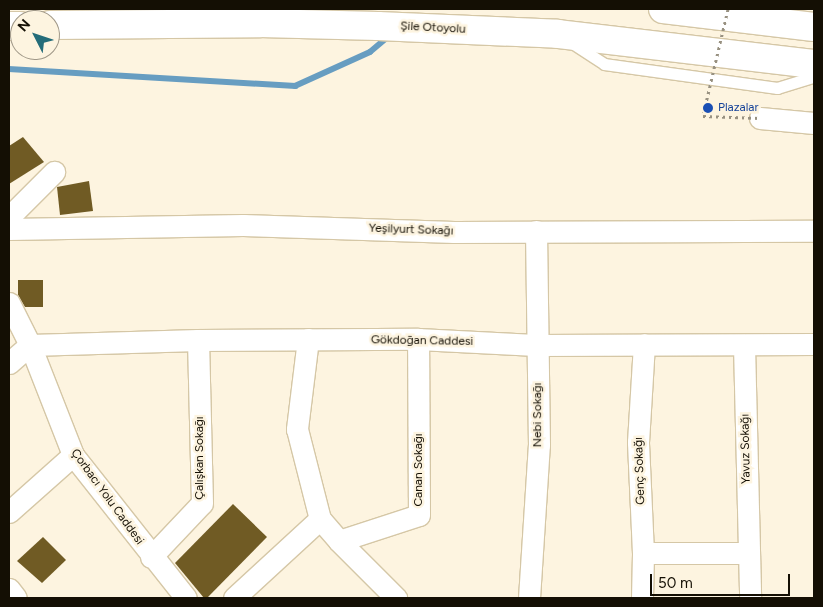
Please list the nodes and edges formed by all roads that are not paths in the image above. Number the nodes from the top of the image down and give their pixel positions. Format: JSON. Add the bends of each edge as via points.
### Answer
{"nodes":[{"id":1,"x":663,"y":9,"type":"edge"},
{"id":2,"x":60,"y":25,"type":"edge"},
{"id":3,"x":814,"y":27,"type":"edge"},
{"id":4,"x":558,"y":34,"type":"junction"},
{"id":5,"x":814,"y":64,"type":"edge"},
{"id":6,"x":814,"y":77,"type":"edge"},
{"id":7,"x":760,"y":118,"type":"road end"},
{"id":8,"x":814,"y":124,"type":"edge"},
{"id":9,"x":54,"y":172,"type":"dead end"},
{"id":10,"x":9,"y":217,"type":"edge"},
{"id":11,"x":9,"y":229,"type":"edge"},
{"id":12,"x":536,"y":230,"type":"junction"},
{"id":13,"x":814,"y":231,"type":"edge"},
{"id":14,"x":9,"y":303,"type":"edge"},
{"id":15,"x":308,"y":339,"type":"junction"},
{"id":16,"x":418,"y":339,"type":"junction"},
{"id":17,"x":198,"y":340,"type":"junction"},
{"id":18,"x":644,"y":344,"type":"junction"},
{"id":19,"x":814,"y":344,"type":"edge"},
{"id":20,"x":30,"y":345,"type":"junction"},
{"id":21,"x":538,"y":345,"type":"junction"},
{"id":22,"x":744,"y":345,"type":"junction"},
{"id":23,"x":9,"y":363,"type":"edge"},
{"id":24,"x":73,"y":455,"type":"junction"},
{"id":25,"x":9,"y":512,"type":"edge"},
{"id":26,"x":320,"y":519,"type":"junction"},
{"id":27,"x":339,"y":541,"type":"junction"},
{"id":28,"x":749,"y":553,"type":"junction"},
{"id":29,"x":643,"y":554,"type":"junction"},
{"id":30,"x":151,"y":557,"type":"junction"},
{"id":31,"x":186,"y":598,"type":"edge"},
{"id":32,"x":234,"y":598,"type":"edge"},
{"id":33,"x":396,"y":598,"type":"edge"},
{"id":34,"x":529,"y":598,"type":"edge"},
{"id":35,"x":642,"y":598,"type":"edge"},
{"id":36,"x":750,"y":598,"type":"edge"}],
"edges":[{"from":1,"to":3,"type":"highway"},
{"from":2,"to":4,"type":"highway","name":"Şile Otoyolu","via":[[270,24]]},
{"from":4,"to":5,"type":"highway","name":"Şile Otoyolu"},
{"from":4,"to":6,"type":"lane","via":[[604,64],[777,88]]},
{"from":7,"to":8,"type":"street"},
{"from":9,"to":10,"type":"street"},
{"from":11,"to":12,"type":"street","name":"Yeşilyurt Sokağı","via":[[243,225],[454,232]]},
{"from":12,"to":13,"type":"street","name":"Yeşilyurt Sokağı"},
{"from":12,"to":21,"type":"street","name":"Nebi Sokağı"},
{"from":14,"to":20,"type":"street","name":"Çorbacı Yolu Caddesi"},
{"from":15,"to":16,"type":"street","name":"Gökdoğan Caddesi"},
{"from":15,"to":17,"type":"street","name":"Gökdoğan Caddesi"},
{"from":15,"to":26,"type":"street","via":[[297,428]]},
{"from":16,"to":21,"type":"street","name":"Gökdoğan Caddesi"},
{"from":16,"to":27,"type":"street","name":"Canan Sokağı","via":[[419,515]]},
{"from":17,"to":20,"type":"street","name":"Gökdoğan Caddesi"},
{"from":17,"to":30,"type":"street","name":"Çalışkan Sokağı","via":[[202,504]]},
{"from":18,"to":21,"type":"street","name":"Gökdoğan Caddesi"},
{"from":18,"to":22,"type":"street","name":"Gökdoğan Caddesi"},
{"from":18,"to":29,"type":"street","name":"Genç Sokağı","via":[[638,442]]},
{"from":19,"to":22,"type":"street","name":"Gökdoğan Caddesi"},
{"from":20,"to":23,"type":"street"},
{"from":20,"to":24,"type":"street","name":"Çorbacı Yolu Caddesi"},
{"from":21,"to":34,"type":"street","name":"Nebi Sokağı","via":[[539,445]]},
{"from":22,"to":28,"type":"street","name":"Yavuz Sokağı"},
{"from":24,"to":25,"type":"street"},
{"from":24,"to":30,"type":"street","name":"Çorbacı Yolu Caddesi"},
{"from":26,"to":27,"type":"street"},
{"from":26,"to":32,"type":"street"},
{"from":27,"to":33,"type":"street"},
{"from":28,"to":29,"type":"street"},
{"from":28,"to":36,"type":"street","name":"Yavuz Sokağı"},
{"from":29,"to":35,"type":"street","name":"Genç Sokağı"},
{"from":30,"to":31,"type":"street","name":"Çorbacı Yolu Caddesi"}]}
